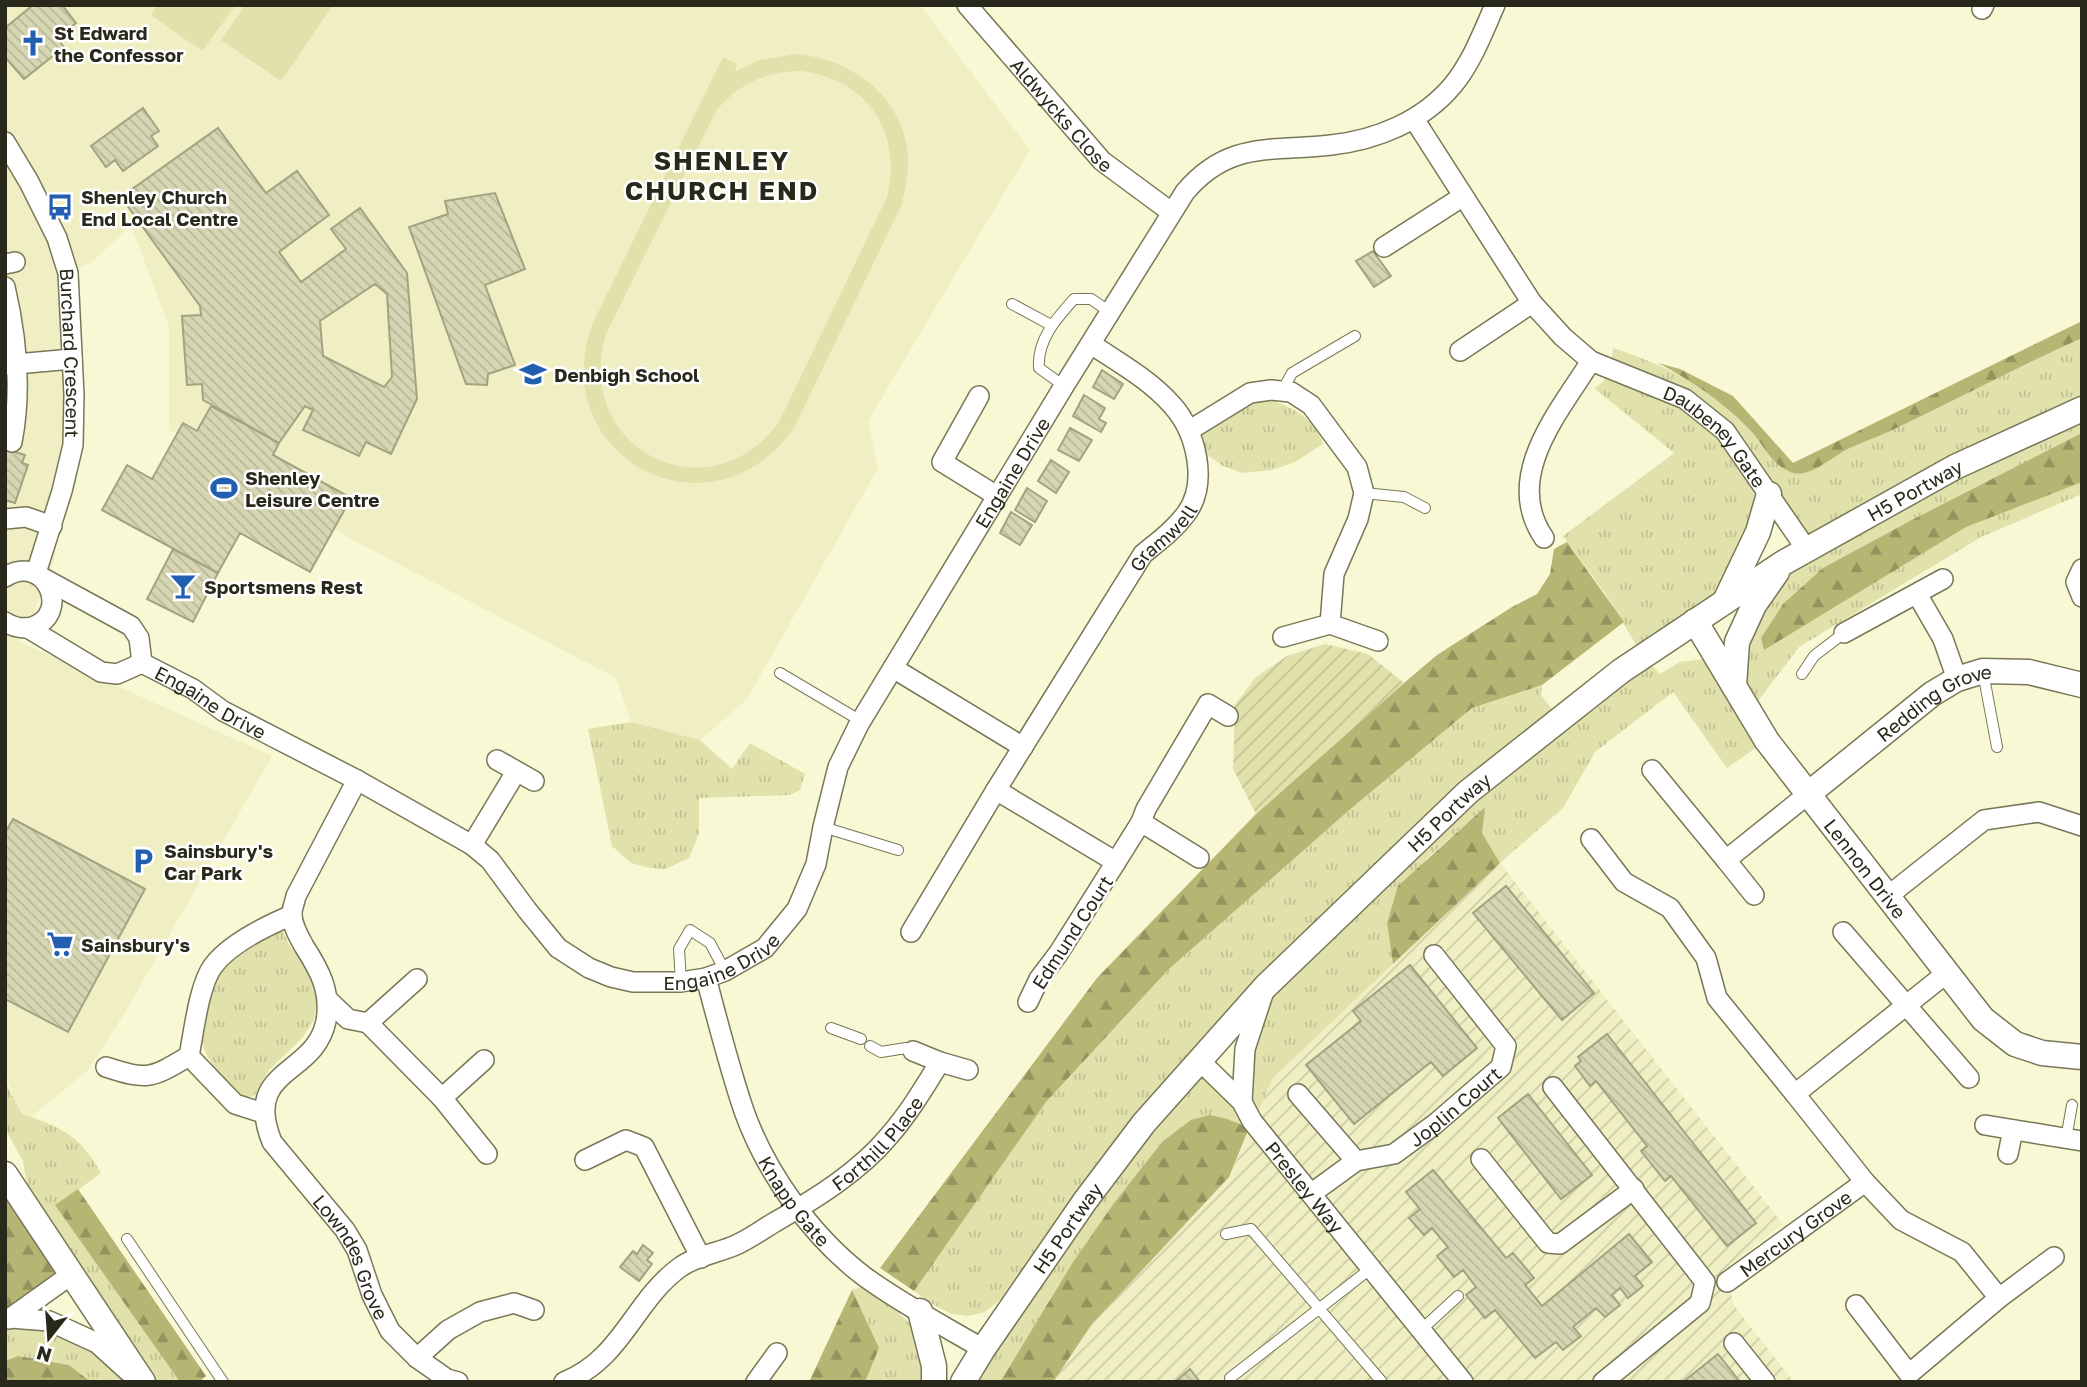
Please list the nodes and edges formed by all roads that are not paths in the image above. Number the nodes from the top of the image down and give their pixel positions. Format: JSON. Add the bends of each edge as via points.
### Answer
{"nodes":[{"id":1,"x":967,"y":5,"type":"edge"},
{"id":2,"x":1495,"y":5,"type":"edge"},
{"id":3,"x":1414,"y":119,"type":"junction"},
{"id":4,"x":5,"y":142,"type":"edge"},
{"id":5,"x":1462,"y":197,"type":"junction"},
{"id":6,"x":1171,"y":212,"type":"junction"},
{"id":7,"x":1384,"y":247,"type":"dead end"},
{"id":8,"x":5,"y":287,"type":"edge"},
{"id":9,"x":1532,"y":303,"type":"junction"},
{"id":10,"x":1012,"y":304,"type":"dead end"},
{"id":11,"x":1110,"y":312,"type":"junction"},
{"id":12,"x":1051,"y":325,"type":"junction"},
{"id":13,"x":1355,"y":337,"type":"dead end"},
{"id":14,"x":1091,"y":344,"type":"junction"},
{"id":15,"x":1460,"y":351,"type":"dead end"},
{"id":16,"x":72,"y":359,"type":"junction"},
{"id":17,"x":1591,"y":361,"type":"junction"},
{"id":18,"x":11,"y":364,"type":"edge"},
{"id":19,"x":1063,"y":386,"type":"junction"},
{"id":20,"x":1282,"y":391,"type":"junction"},
{"id":21,"x":979,"y":396,"type":"dead end"},
{"id":22,"x":2082,"y":408,"type":"edge"},
{"id":23,"x":1190,"y":430,"type":"junction"},
{"id":24,"x":12,"y":442,"type":"dead end"},
{"id":25,"x":1363,"y":493,"type":"junction"},
{"id":26,"x":1769,"y":494,"type":"junction"},
{"id":27,"x":998,"y":496,"type":"junction"},
{"id":28,"x":1426,"y":508,"type":"dead end"},
{"id":29,"x":5,"y":519,"type":"edge"},
{"id":30,"x":52,"y":526,"type":"junction"},
{"id":31,"x":1544,"y":538,"type":"dead end"},
{"id":32,"x":1807,"y":550,"type":"junction"},
{"id":33,"x":1783,"y":563,"type":"junction"},
{"id":34,"x":2082,"y":569,"type":"edge"},
{"id":35,"x":40,"y":576,"type":"junction"},
{"id":36,"x":5,"y":577,"type":"edge"},
{"id":37,"x":1943,"y":579,"type":"dead end"},
{"id":38,"x":1917,"y":594,"type":"junction"},
{"id":39,"x":2082,"y":597,"type":"edge"},
{"id":40,"x":1726,"y":600,"type":"junction"},
{"id":41,"x":1695,"y":621,"type":"junction"},
{"id":42,"x":1329,"y":624,"type":"junction"},
{"id":43,"x":6,"y":625,"type":"edge"},
{"id":44,"x":27,"y":628,"type":"junction"},
{"id":45,"x":1843,"y":633,"type":"joint"},
{"id":46,"x":1283,"y":637,"type":"dead end"},
{"id":47,"x":1378,"y":640,"type":"dead end"},
{"id":48,"x":142,"y":663,"type":"junction"},
{"id":49,"x":893,"y":667,"type":"junction"},
{"id":50,"x":1983,"y":671,"type":"junction"},
{"id":51,"x":780,"y":673,"type":"dead end"},
{"id":52,"x":1802,"y":674,"type":"dead end"},
{"id":53,"x":1957,"y":679,"type":"junction"},
{"id":54,"x":2082,"y":685,"type":"edge"},
{"id":55,"x":1734,"y":686,"type":"junction"},
{"id":56,"x":1228,"y":716,"type":"dead end"},
{"id":57,"x":861,"y":721,"type":"junction"},
{"id":58,"x":1023,"y":747,"type":"junction"},
{"id":59,"x":1997,"y":747,"type":"dead end"},
{"id":60,"x":497,"y":760,"type":"dead end"},
{"id":61,"x":1652,"y":770,"type":"dead end"},
{"id":62,"x":516,"y":772,"type":"junction"},
{"id":63,"x":357,"y":780,"type":"junction"},
{"id":64,"x":534,"y":781,"type":"dead end"},
{"id":65,"x":996,"y":790,"type":"junction"},
{"id":66,"x":1807,"y":795,"type":"junction"},
{"id":67,"x":1140,"y":822,"type":"junction"},
{"id":68,"x":2082,"y":826,"type":"edge"},
{"id":69,"x":822,"y":827,"type":"junction"},
{"id":70,"x":1591,"y":839,"type":"dead end"},
{"id":71,"x":472,"y":845,"type":"junction"},
{"id":72,"x":898,"y":850,"type":"dead end"},
{"id":73,"x":1199,"y":858,"type":"dead end"},
{"id":74,"x":1726,"y":860,"type":"junction"},
{"id":75,"x":1116,"y":862,"type":"junction"},
{"id":76,"x":1754,"y":895,"type":"dead end"},
{"id":77,"x":1888,"y":896,"type":"junction"},
{"id":78,"x":292,"y":915,"type":"junction"},
{"id":79,"x":1843,"y":932,"type":"dead end"},
{"id":80,"x":911,"y":933,"type":"dead end"},
{"id":81,"x":1434,"y":955,"type":"dead end"},
{"id":82,"x":725,"y":971,"type":"junction"},
{"id":83,"x":1948,"y":972,"type":"junction"},
{"id":84,"x":706,"y":978,"type":"junction"},
{"id":85,"x":417,"y":979,"type":"dead end"},
{"id":86,"x":681,"y":982,"type":"junction"},
{"id":87,"x":1266,"y":986,"type":"junction"},
{"id":88,"x":328,"y":1000,"type":"junction"},
{"id":89,"x":1028,"y":1002,"type":"dead end"},
{"id":90,"x":1905,"y":1005,"type":"junction"},
{"id":91,"x":368,"y":1023,"type":"junction"},
{"id":92,"x":831,"y":1028,"type":"dead end"},
{"id":93,"x":861,"y":1039,"type":"dead end"},
{"id":94,"x":870,"y":1046,"type":"dead end"},
{"id":95,"x":913,"y":1051,"type":"joint"},
{"id":96,"x":189,"y":1056,"type":"junction"},
{"id":97,"x":2082,"y":1057,"type":"edge"},
{"id":98,"x":484,"y":1060,"type":"dead end"},
{"id":99,"x":1199,"y":1060,"type":"junction"},
{"id":100,"x":940,"y":1062,"type":"junction"},
{"id":101,"x":106,"y":1067,"type":"dead end"},
{"id":102,"x":968,"y":1070,"type":"dead end"},
{"id":103,"x":1969,"y":1078,"type":"dead end"},
{"id":104,"x":1553,"y":1087,"type":"dead end"},
{"id":105,"x":1298,"y":1094,"type":"dead end"},
{"id":106,"x":1795,"y":1094,"type":"junction"},
{"id":107,"x":442,"y":1098,"type":"junction"},
{"id":108,"x":1242,"y":1102,"type":"junction"},
{"id":109,"x":2072,"y":1105,"type":"dead end"},
{"id":110,"x":263,"y":1113,"type":"junction"},
{"id":111,"x":1985,"y":1125,"type":"dead end"},
{"id":112,"x":2013,"y":1130,"type":"junction"},
{"id":113,"x":2074,"y":1140,"type":"edge"},
{"id":114,"x":487,"y":1154,"type":"dead end"},
{"id":115,"x":2008,"y":1154,"type":"dead end"},
{"id":116,"x":1481,"y":1159,"type":"dead end"},
{"id":117,"x":585,"y":1160,"type":"dead end"},
{"id":118,"x":1356,"y":1161,"type":"junction"},
{"id":119,"x":1864,"y":1182,"type":"junction"},
{"id":120,"x":9,"y":1183,"type":"edge"},
{"id":121,"x":1634,"y":1189,"type":"junction"},
{"id":122,"x":1312,"y":1193,"type":"junction"},
{"id":123,"x":798,"y":1209,"type":"junction"},
{"id":124,"x":1226,"y":1234,"type":"dead end"},
{"id":125,"x":127,"y":1239,"type":"dead end"},
{"id":126,"x":2054,"y":1257,"type":"dead end"},
{"id":127,"x":701,"y":1258,"type":"junction"},
{"id":128,"x":1370,"y":1269,"type":"junction"},
{"id":129,"x":72,"y":1274,"type":"junction"},
{"id":130,"x":1727,"y":1282,"type":"dead end"},
{"id":131,"x":1458,"y":1296,"type":"dead end"},
{"id":132,"x":1999,"y":1298,"type":"junction"},
{"id":133,"x":1856,"y":1305,"type":"dead end"},
{"id":134,"x":1320,"y":1307,"type":"junction"},
{"id":135,"x":534,"y":1310,"type":"dead end"},
{"id":136,"x":920,"y":1311,"type":"junction"},
{"id":137,"x":8,"y":1320,"type":"edge"},
{"id":138,"x":1420,"y":1331,"type":"junction"},
{"id":139,"x":1734,"y":1342,"type":"dead end"},
{"id":140,"x":983,"y":1349,"type":"junction"},
{"id":141,"x":776,"y":1353,"type":"dead end"},
{"id":142,"x":416,"y":1358,"type":"junction"},
{"id":143,"x":1230,"y":1378,"type":"dead end"},
{"id":144,"x":1911,"y":1378,"type":"edge"},
{"id":145,"x":142,"y":1382,"type":"edge"},
{"id":146,"x":223,"y":1382,"type":"edge"},
{"id":147,"x":458,"y":1382,"type":"edge"},
{"id":148,"x":564,"y":1382,"type":"edge"},
{"id":149,"x":756,"y":1382,"type":"edge"},
{"id":150,"x":934,"y":1382,"type":"edge"},
{"id":151,"x":963,"y":1382,"type":"edge"},
{"id":152,"x":1382,"y":1382,"type":"edge"},
{"id":153,"x":1463,"y":1382,"type":"edge"},
{"id":154,"x":1603,"y":1382,"type":"edge"},
{"id":155,"x":1765,"y":1382,"type":"edge"}],
"edges":[{"from":1,"to":6,"type":"street","name":"Aldwycks Close","via":[[1102,161]]},
{"from":2,"to":3,"type":"street","name":"Engaine Drive","via":[[1465,69],[1438,101]]},
{"from":3,"to":5,"type":"street","name":"Daubeney Gate"},
{"from":3,"to":6,"type":"street","name":"Engaine Drive","via":[[1368,138],[1251,151],[1221,162],[1199,175]]},
{"from":4,"to":16,"type":"street","name":"Burchard Crescent","via":[[57,238],[68,273]]},
{"from":5,"to":7,"type":"street"},
{"from":5,"to":9,"type":"street","name":"Daubeney Gate"},
{"from":6,"to":11,"type":"street","name":"Engaine Drive"},
{"from":8,"to":18,"type":"street","via":[[11,312]]},
{"from":9,"to":15,"type":"street"},
{"from":9,"to":17,"type":"street","name":"Daubeney Gate"},
{"from":10,"to":12,"type":"lane"},
{"from":11,"to":12,"type":"lane","via":[[1091,299],[1074,299]]},
{"from":11,"to":14,"type":"street","name":"Engaine Drive"},
{"from":12,"to":19,"type":"lane","via":[[1038,354],[1039,368]]},
{"from":13,"to":20,"type":"lane","via":[[1292,373]]},
{"from":14,"to":19,"type":"street","name":"Engaine Drive"},
{"from":14,"to":23,"type":"street","name":"Gramwell","via":[[1163,396]]},
{"from":16,"to":18,"type":"street"},
{"from":16,"to":30,"type":"street","name":"Burchard Crescent","via":[[73,445]]},
{"from":17,"to":26,"type":"street","name":"Daubeney Gate","via":[[1685,399],[1725,431]]},
{"from":17,"to":31,"type":"street","via":[[1538,445],[1531,466],[1530,511]]},
{"from":18,"to":24,"type":"street","via":[[16,419]]},
{"from":19,"to":27,"type":"street","name":"Engaine Drive"},
{"from":20,"to":23,"type":"street","via":[[1250,393]]},
{"from":20,"to":25,"type":"street","via":[[1311,405],[1357,467]]},
{"from":21,"to":27,"type":"street","via":[[942,462]]},
{"from":22,"to":32,"type":"street","name":"H5 Portway","via":[[1955,467]]},
{"from":23,"to":58,"type":"street","name":"Gramwell","via":[[1198,483],[1188,511],[1143,554]]},
{"from":25,"to":28,"type":"lane","via":[[1404,497]]},
{"from":25,"to":42,"type":"street","via":[[1358,519],[1334,574]]},
{"from":26,"to":32,"type":"street","name":"Daubeney Gate"},
{"from":26,"to":40,"type":"street","via":[[1758,532]]},
{"from":27,"to":49,"type":"street","name":"Engaine Drive"},
{"from":29,"to":30,"type":"street","via":[[26,517]]},
{"from":30,"to":35,"type":"street","name":"Burchard Crescent"},
{"from":32,"to":33,"type":"street","name":"H5 Portway"},
{"from":33,"to":40,"type":"street","name":"H5 Portway"},
{"from":33,"to":55,"type":"street","via":[[1737,642]]},
{"from":34,"to":39,"type":"street","via":[[2076,582]]},
{"from":35,"to":36,"type":"street","via":[[23,570]]},
{"from":35,"to":44,"type":"street","name":"Burchard Crescent","via":[[49,586],[52,604],[43,620]]},
{"from":35,"to":48,"type":"street","name":"Engaine Drive","via":[[131,626]]},
{"from":37,"to":38,"type":"street"},
{"from":38,"to":45,"type":"street"},
{"from":38,"to":53,"type":"street","via":[[1943,639]]},
{"from":40,"to":41,"type":"street","name":"H5 Portway"},
{"from":41,"to":55,"type":"street","name":"Lennon Drive"},
{"from":41,"to":87,"type":"street","name":"H5 Portway","via":[[1621,671],[1468,792]]},
{"from":42,"to":46,"type":"street"},
{"from":42,"to":47,"type":"street"},
{"from":43,"to":44,"type":"street"},
{"from":44,"to":48,"type":"street","name":"Engaine Drive","via":[[102,672],[117,674]]},
{"from":45,"to":52,"type":"lane","via":[[1814,656]]},
{"from":48,"to":63,"type":"street","name":"Engaine Drive"},
{"from":49,"to":57,"type":"street","name":"Engaine Drive"},
{"from":49,"to":58,"type":"street"},
{"from":50,"to":53,"type":"street","name":"Redding Grove"},
{"from":50,"to":54,"type":"street","name":"Redding Grove","via":[[2029,672]]},
{"from":50,"to":59,"type":"lane"},
{"from":51,"to":57,"type":"lane"},
{"from":53,"to":66,"type":"street","name":"Redding Grove"},
{"from":55,"to":66,"type":"street","name":"Lennon Drive"},
{"from":56,"to":67,"type":"street","name":"Edmund Court","via":[[1203,701]]},
{"from":57,"to":69,"type":"street","name":"Engaine Drive","via":[[838,767]]},
{"from":58,"to":65,"type":"street","name":"Gramwell"},
{"from":60,"to":62,"type":"street"},
{"from":61,"to":74,"type":"street"},
{"from":62,"to":64,"type":"street"},
{"from":62,"to":71,"type":"street"},
{"from":63,"to":71,"type":"street","name":"Engaine Drive"},
{"from":63,"to":78,"type":"street","via":[[296,895]]},
{"from":65,"to":75,"type":"street","name":"Edmund Court"},
{"from":65,"to":80,"type":"street","name":"Gramwell"},
{"from":66,"to":74,"type":"street"},
{"from":66,"to":77,"type":"street","name":"Lennon Drive"},
{"from":67,"to":73,"type":"street"},
{"from":67,"to":75,"type":"street","name":"Edmund Court"},
{"from":68,"to":77,"type":"street","via":[[2039,812],[1984,820]]},
{"from":69,"to":72,"type":"lane"},
{"from":69,"to":82,"type":"street","name":"Engaine Drive","via":[[816,864],[797,909],[765,948]]},
{"from":70,"to":106,"type":"street","name":"Mercury Grove","via":[[1624,881],[1670,908],[1706,958],[1717,998]]},
{"from":71,"to":86,"type":"street","name":"Engaine Drive","via":[[490,860],[558,948],[611,977]]},
{"from":74,"to":76,"type":"street"},
{"from":75,"to":89,"type":"street","name":"Edmund Court"},
{"from":77,"to":83,"type":"street","name":"Lennon Drive"},
{"from":78,"to":88,"type":"street","via":[[296,933],[323,977]]},
{"from":78,"to":96,"type":"street","via":[[262,928],[213,966]]},
{"from":79,"to":90,"type":"street"},
{"from":81,"to":118,"type":"street","name":"Joplin Court","via":[[1506,1046],[1501,1067],[1394,1154]]},
{"from":82,"to":84,"type":"street","name":"Engaine Drive"},
{"from":82,"to":86,"type":"lane","via":[[710,943],[690,930],[679,948]]},
{"from":83,"to":90,"type":"street"},
{"from":83,"to":97,"type":"street","name":"Lennon Drive","via":[[1983,1019],[2015,1044],[2042,1053]]},
{"from":84,"to":86,"type":"street","name":"Engaine Drive"},
{"from":84,"to":123,"type":"street","name":"Knapp Gate","via":[[745,1112],[769,1164]]},
{"from":85,"to":91,"type":"street"},
{"from":87,"to":99,"type":"street","name":"H5 Portway"},
{"from":87,"to":108,"type":"street","via":[[1245,1049]]},
{"from":88,"to":91,"type":"street","via":[[348,1019]]},
{"from":88,"to":110,"type":"street","via":[[326,1024],[316,1043],[272,1084]]},
{"from":90,"to":103,"type":"street"},
{"from":90,"to":106,"type":"street"},
{"from":91,"to":107,"type":"street"},
{"from":92,"to":93,"type":"lane"},
{"from":94,"to":95,"type":"lane","via":[[881,1052]]},
{"from":95,"to":100,"type":"street"},
{"from":96,"to":101,"type":"street","via":[[158,1074],[133,1076]]},
{"from":96,"to":110,"type":"street","via":[[235,1104]]},
{"from":98,"to":107,"type":"street"},
{"from":99,"to":108,"type":"street","name":"Presley Way"},
{"from":99,"to":140,"type":"street","name":"H5 Portway","via":[[1085,1201]]},
{"from":100,"to":102,"type":"street"},
{"from":100,"to":123,"type":"street","name":"Forthill Place","via":[[888,1139]]},
{"from":104,"to":121,"type":"street"},
{"from":105,"to":118,"type":"street"},
{"from":106,"to":119,"type":"street","name":"Mercury Grove"},
{"from":107,"to":114,"type":"street"},
{"from":108,"to":122,"type":"street","name":"Presley Way","via":[[1252,1121]]},
{"from":109,"to":113,"type":"lane"},
{"from":110,"to":142,"type":"street","name":"Lowndes Grove","via":[[272,1142],[357,1250],[390,1331]]},
{"from":111,"to":112,"type":"street"},
{"from":112,"to":113,"type":"street"},
{"from":112,"to":115,"type":"street"},
{"from":116,"to":121,"type":"street","via":[[1548,1243],[1560,1244]]},
{"from":117,"to":127,"type":"street","via":[[626,1140],[645,1147]]},
{"from":118,"to":122,"type":"street","name":"Joplin Court"},
{"from":119,"to":130,"type":"street","name":"Mercury Grove"},
{"from":119,"to":132,"type":"street","name":"Mercury Grove","via":[[1901,1220],[1962,1252]]},
{"from":120,"to":129,"type":"street"},
{"from":121,"to":154,"type":"street","via":[[1705,1282],[1700,1303]]},
{"from":122,"to":128,"type":"street","name":"Presley Way"},
{"from":123,"to":127,"type":"street","via":[[739,1244]]},
{"from":123,"to":136,"type":"street","name":"Knapp Gate","via":[[865,1277]]},
{"from":124,"to":134,"type":"lane","via":[[1251,1229]]},
{"from":125,"to":146,"type":"lane"},
{"from":126,"to":132,"type":"street"},
{"from":127,"to":148,"type":"street","via":[[680,1267],[657,1289],[605,1356]]},
{"from":128,"to":134,"type":"lane"},
{"from":128,"to":138,"type":"street","name":"Presley Way"},
{"from":129,"to":137,"type":"street"},
{"from":129,"to":145,"type":"street"},
{"from":131,"to":138,"type":"lane"},
{"from":132,"to":144,"type":"street"},
{"from":133,"to":144,"type":"street"},
{"from":134,"to":143,"type":"lane"},
{"from":134,"to":152,"type":"lane"},
{"from":135,"to":142,"type":"street","via":[[514,1303],[480,1312]]},
{"from":136,"to":140,"type":"street","name":"Knapp Gate"},
{"from":136,"to":150,"type":"street"},
{"from":137,"to":145,"type":"street","via":[[49,1321],[97,1342]]},
{"from":138,"to":153,"type":"street","name":"Presley Way"},
{"from":139,"to":155,"type":"street"},
{"from":140,"to":151,"type":"street","name":"H5 Portway"},
{"from":141,"to":149,"type":"street"},
{"from":142,"to":147,"type":"street","name":"Lowndes Grove"}]}
